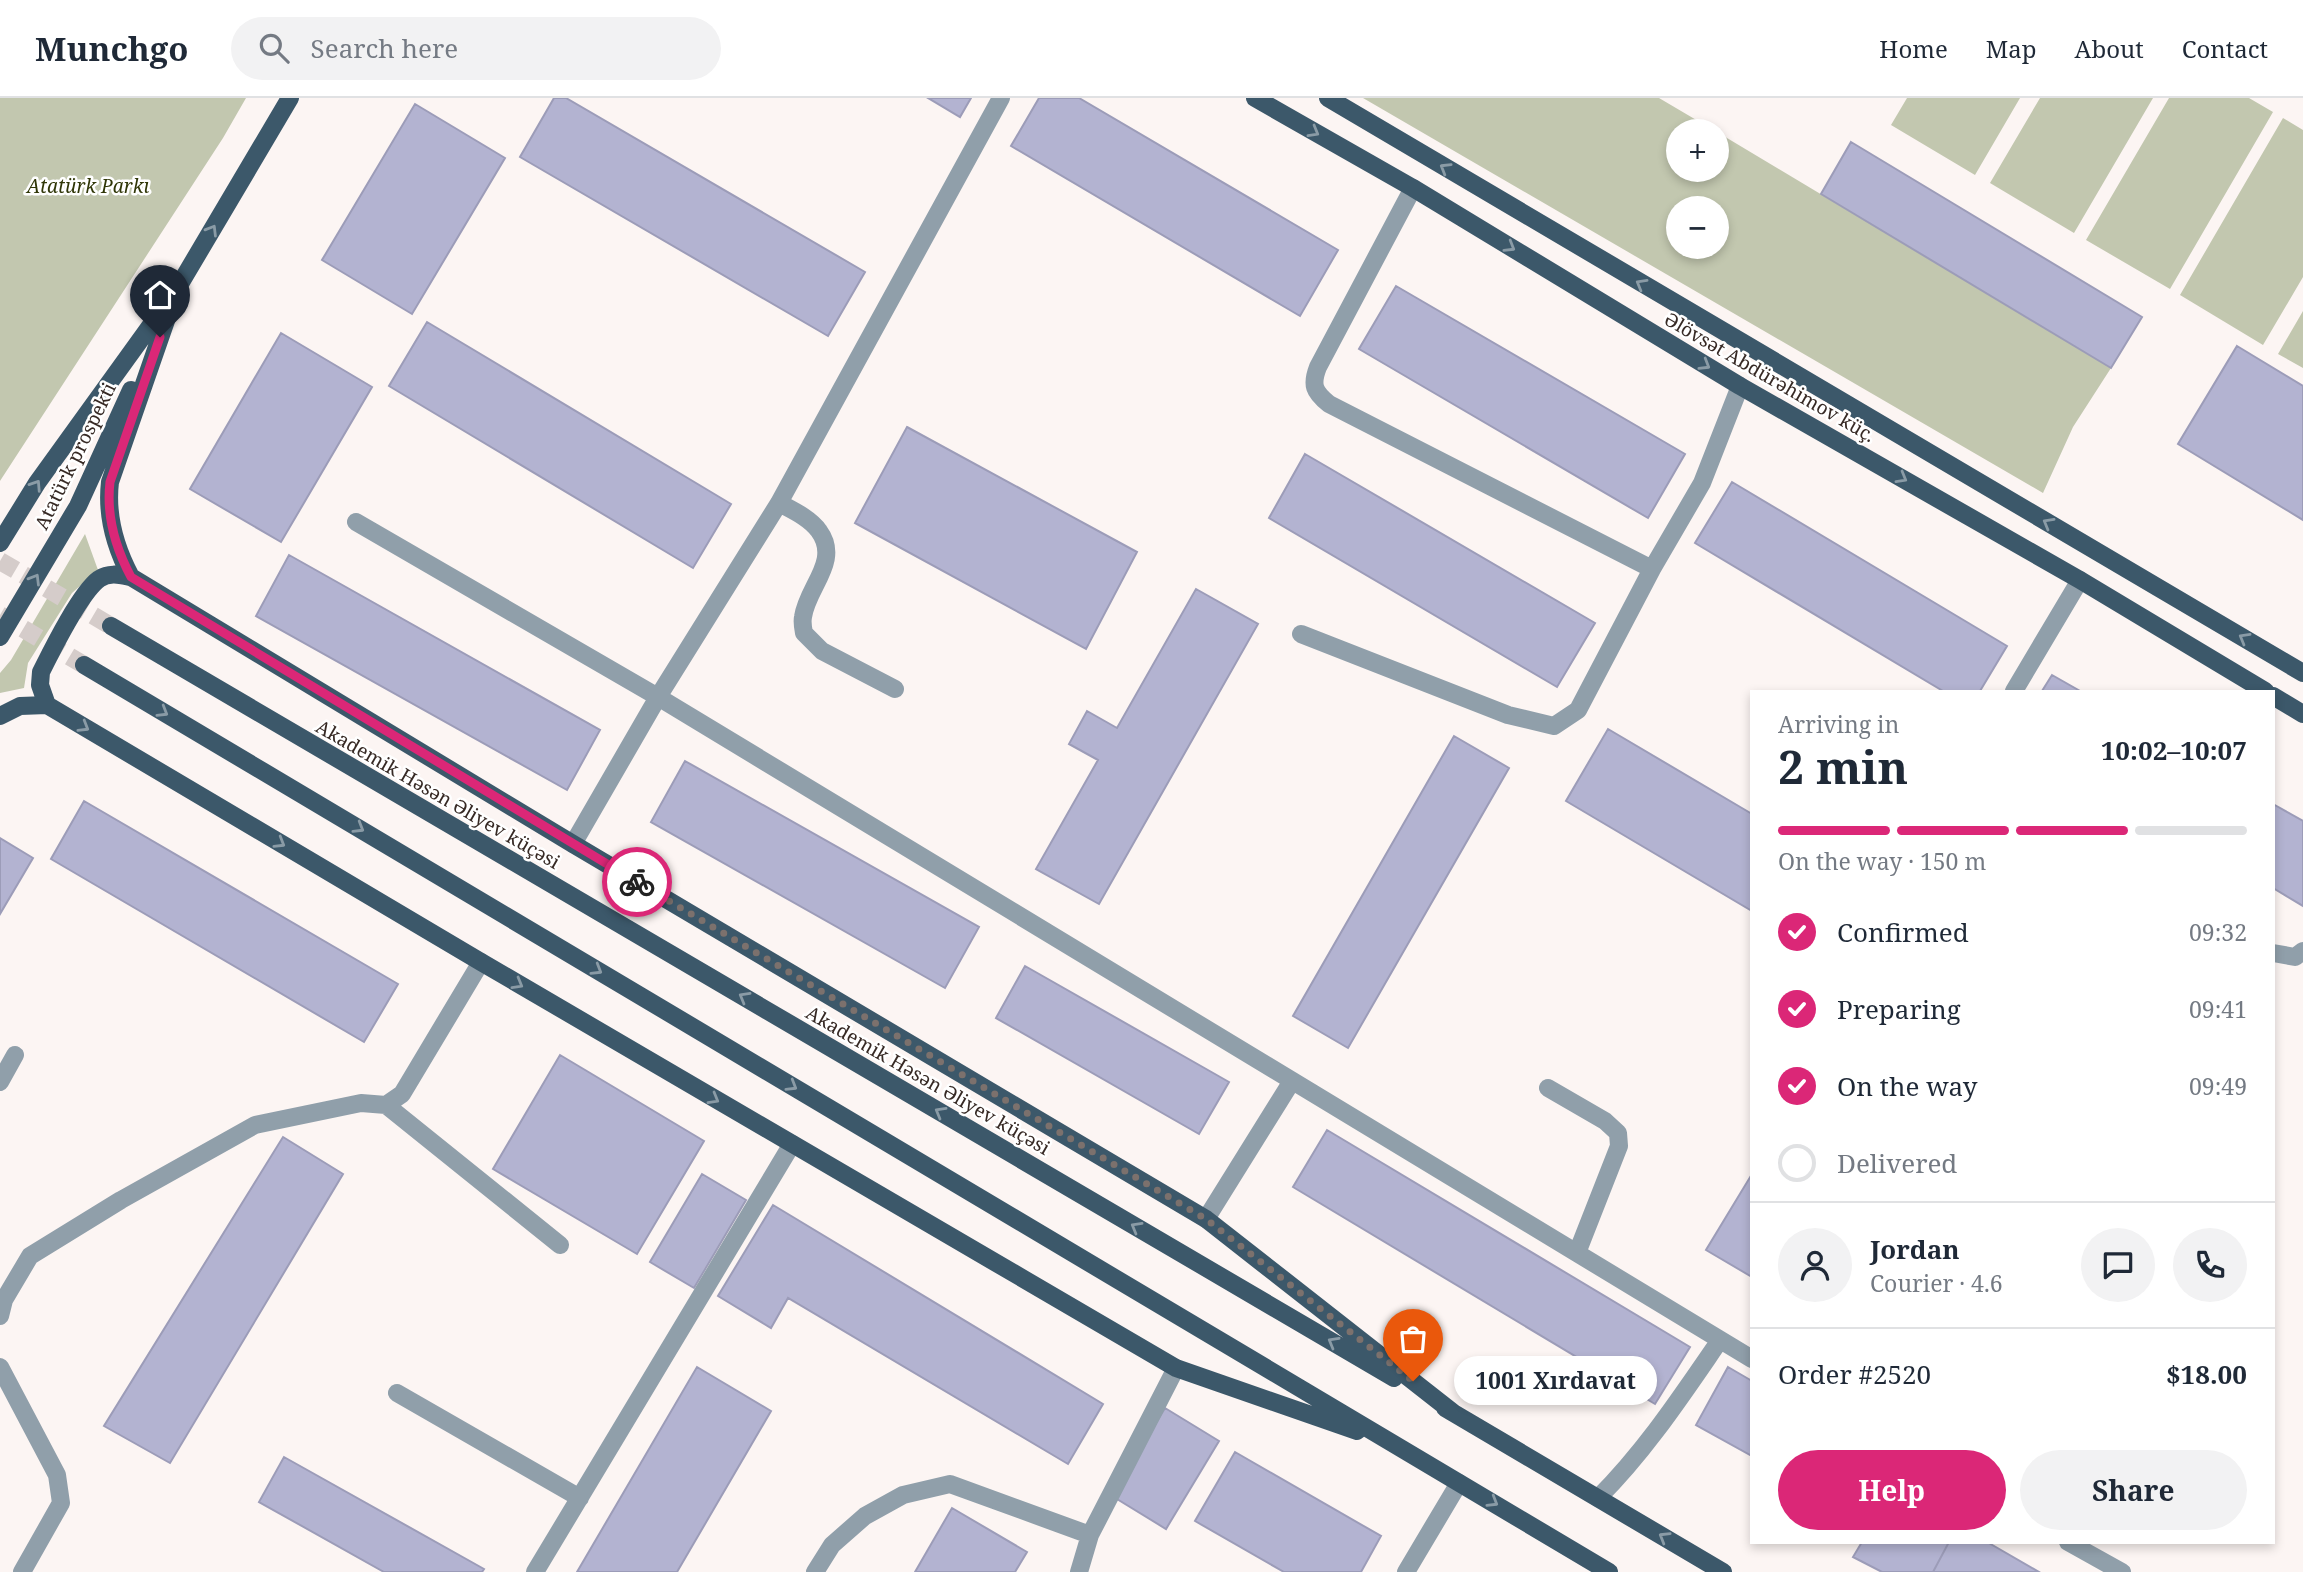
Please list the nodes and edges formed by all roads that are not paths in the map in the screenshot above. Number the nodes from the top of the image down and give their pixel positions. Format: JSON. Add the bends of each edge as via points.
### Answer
{"nodes":[{"id":1,"x":290,"y":98,"type":"edge"},
{"id":2,"x":1001,"y":98,"type":"edge"},
{"id":3,"x":1255,"y":98,"type":"edge"},
{"id":4,"x":1328,"y":98,"type":"edge"},
{"id":5,"x":1413,"y":188,"type":"junction"},
{"id":6,"x":177,"y":289,"type":"junction"},
{"id":7,"x":1740,"y":386,"type":"junction"},
{"id":8,"x":779,"y":503,"type":"junction"},
{"id":9,"x":356,"y":522,"type":"dead end"},
{"id":10,"x":0,"y":543,"type":"edge"},
{"id":11,"x":1652,"y":569,"type":"junction"},
{"id":12,"x":131,"y":577,"type":"junction"},
{"id":13,"x":2080,"y":580,"type":"junction"},
{"id":14,"x":111,"y":626,"type":"tunnel mouth"},
{"id":15,"x":1301,"y":634,"type":"dead end"},
{"id":16,"x":0,"y":637,"type":"edge"},
{"id":17,"x":84,"y":665,"type":"tunnel mouth"},
{"id":18,"x":2303,"y":673,"type":"edge"},
{"id":19,"x":895,"y":689,"type":"dead end"},
{"id":20,"x":2015,"y":690,"type":"edge"},
{"id":21,"x":2263,"y":690,"type":"edge"},
{"id":22,"x":658,"y":697,"type":"junction"},
{"id":23,"x":2275,"y":697,"type":"edge"},
{"id":24,"x":47,"y":705,"type":"junction"},
{"id":25,"x":2303,"y":714,"type":"edge"},
{"id":26,"x":0,"y":716,"type":"edge"},
{"id":27,"x":573,"y":844,"type":"junction"},
{"id":28,"x":2303,"y":951,"type":"edge"},
{"id":29,"x":2275,"y":953,"type":"edge"},
{"id":30,"x":481,"y":962,"type":"junction"},
{"id":31,"x":15,"y":1055,"type":"dead end"},
{"id":32,"x":1292,"y":1081,"type":"junction"},
{"id":33,"x":0,"y":1083,"type":"edge"},
{"id":34,"x":1548,"y":1088,"type":"dead end"},
{"id":35,"x":386,"y":1105,"type":"junction"},
{"id":36,"x":792,"y":1144,"type":"junction"},
{"id":37,"x":1206,"y":1219,"type":"junction"},
{"id":38,"x":559,"y":1245,"type":"dead end"},
{"id":39,"x":1577,"y":1253,"type":"junction"},
{"id":40,"x":0,"y":1316,"type":"edge"},
{"id":41,"x":1720,"y":1340,"type":"junction"},
{"id":42,"x":1750,"y":1358,"type":"edge"},
{"id":43,"x":0,"y":1367,"type":"edge"},
{"id":44,"x":1176,"y":1368,"type":"junction"},
{"id":45,"x":397,"y":1392,"type":"dead end"},
{"id":46,"x":1455,"y":1414,"type":"junction"},
{"id":47,"x":1392,"y":1443,"type":"junction"},
{"id":48,"x":1459,"y":1483,"type":"junction"},
{"id":49,"x":580,"y":1498,"type":"junction"},
{"id":50,"x":1598,"y":1498,"type":"junction"},
{"id":51,"x":1090,"y":1535,"type":"junction"},
{"id":52,"x":2072,"y":1544,"type":"edge"},
{"id":53,"x":22,"y":1572,"type":"edge"},
{"id":54,"x":535,"y":1572,"type":"edge"},
{"id":55,"x":815,"y":1572,"type":"edge"},
{"id":56,"x":1079,"y":1572,"type":"edge"},
{"id":57,"x":1406,"y":1572,"type":"edge"},
{"id":58,"x":1609,"y":1572,"type":"edge"},
{"id":59,"x":1723,"y":1572,"type":"edge"},
{"id":60,"x":2122,"y":1572,"type":"edge"}],
"edges":[{"from":6,"to":1,"type":"main road","name":"Atatürk prospekti","one_way":true},
{"from":2,"to":8,"type":"lane"},
{"from":3,"to":5,"type":"main road","name":"Əlövsət Abdürəhimov küç.","one_way":true},
{"from":18,"to":4,"type":"main road","name":"Əlövsət Abdürəhimov küç.","one_way":true},
{"from":5,"to":7,"type":"main road","name":"Əlövsət Abdürəhimov küç.","one_way":true},
{"from":5,"to":11,"type":"lane","via":[[1318,367],[1313,380],[1318,396]]},
{"from":10,"to":6,"type":"main road","name":"Atatürk prospekti","one_way":true,"via":[[37,483]]},
{"from":6,"to":12,"type":"main road","via":[[110,482],[111,526]]},
{"from":16,"to":6,"type":"main road","name":"Atatürk prospekti","one_way":true,"via":[[78,506]]},
{"from":7,"to":11,"type":"lane","via":[[1702,483]]},
{"from":7,"to":13,"type":"main road","name":"Əlövsət Abdürəhimov küç.","one_way":true},
{"from":8,"to":19,"type":"lane","via":[[819,530],[827,548],[826,563],[803,616],[804,633],[822,651]]},
{"from":8,"to":22,"type":"lane"},
{"from":9,"to":22,"type":"lane"},
{"from":11,"to":15,"type":"lane","via":[[1578,710],[1554,726],[1508,715]]},
{"from":12,"to":24,"type":"main road","via":[[107,576],[81,600],[41,672]]},
{"from":12,"to":27,"type":"main road"},
{"from":13,"to":20,"type":"lane"},
{"from":13,"to":21,"type":"main road","name":"Əlövsət Abdürəhimov küç."},
{"from":46,"to":14,"type":"main road","name":"Akademik Həsən Əliyev küçəsi","one_way":true},
{"from":17,"to":47,"type":"main road","one_way":true},
{"from":22,"to":27,"type":"lane"},
{"from":22,"to":32,"type":"lane"},
{"from":23,"to":25,"type":"main road"},
{"from":24,"to":26,"type":"main road","via":[[20,706]]},
{"from":24,"to":30,"type":"main road","one_way":true},
{"from":27,"to":37,"type":"main road"},
{"from":28,"to":29,"type":"lane","via":[[2295,957]]},
{"from":30,"to":35,"type":"lane","via":[[402,1094]]},
{"from":30,"to":36,"type":"main road","one_way":true},
{"from":31,"to":33,"type":"lane"},
{"from":32,"to":37,"type":"lane"},
{"from":32,"to":39,"type":"lane"},
{"from":34,"to":39,"type":"lane","via":[[1618,1133],[1619,1146]]},
{"from":35,"to":38,"type":"lane"},
{"from":35,"to":40,"type":"lane","via":[[361,1103],[255,1125],[30,1256],[4,1300]]},
{"from":36,"to":44,"type":"main road"},
{"from":36,"to":49,"type":"lane"},
{"from":37,"to":46,"type":"main road"},
{"from":39,"to":41,"type":"lane"},
{"from":41,"to":42,"type":"lane"},
{"from":41,"to":50,"type":"lane","via":[[1649,1441]]},
{"from":43,"to":53,"type":"lane","via":[[57,1475],[61,1503]]},
{"from":44,"to":47,"type":"main road"},
{"from":44,"to":51,"type":"lane"},
{"from":45,"to":49,"type":"lane"},
{"from":46,"to":50,"type":"main road","name":"Akademik Həsən Əliyev küçəsi"},
{"from":47,"to":48,"type":"main road"},
{"from":48,"to":57,"type":"lane"},
{"from":48,"to":58,"type":"main road","one_way":true},
{"from":49,"to":54,"type":"lane"},
{"from":59,"to":50,"type":"main road","name":"Akademik Həsən Əliyev küçəsi","one_way":true},
{"from":51,"to":55,"type":"lane","via":[[950,1484],[903,1495],[865,1516],[832,1545]]},
{"from":51,"to":56,"type":"lane"},
{"from":52,"to":60,"type":"lane"}]}
